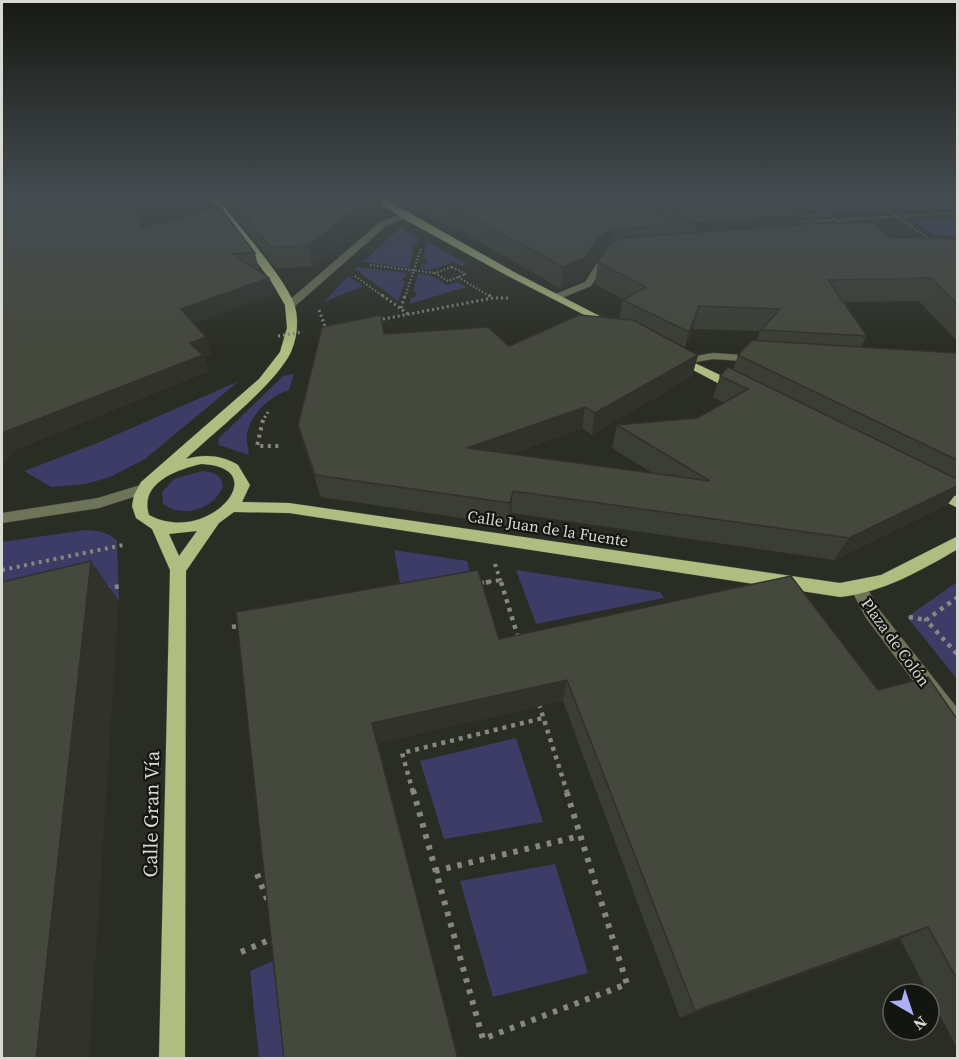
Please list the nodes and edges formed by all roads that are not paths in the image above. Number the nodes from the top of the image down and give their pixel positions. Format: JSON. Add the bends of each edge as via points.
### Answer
{"nodes":[{"id":1,"x":252,"y":248,"type":"edge"},
{"id":2,"x":355,"y":248,"type":"edge"},
{"id":3,"x":464,"y":248,"type":"edge"},
{"id":4,"x":614,"y":255,"type":"edge"},
{"id":5,"x":556,"y":297,"type":"junction"},
{"id":6,"x":290,"y":305,"type":"junction"},
{"id":7,"x":623,"y":330,"type":"edge"},
{"id":8,"x":663,"y":351,"type":"edge"},
{"id":9,"x":771,"y":359,"type":"edge"},
{"id":10,"x":684,"y":360,"type":"junction"},
{"id":11,"x":746,"y":393,"type":"edge"},
{"id":12,"x":161,"y":474,"type":"junction"},
{"id":13,"x":922,"y":484,"type":"edge"},
{"id":14,"x":144,"y":489,"type":"junction"},
{"id":15,"x":957,"y":503,"type":"edge"},
{"id":16,"x":231,"y":507,"type":"junction"},
{"id":17,"x":2,"y":518,"type":"edge"},
{"id":18,"x":214,"y":519,"type":"junction"},
{"id":19,"x":158,"y":527,"type":"junction"},
{"id":20,"x":957,"y":542,"type":"edge"},
{"id":21,"x":178,"y":570,"type":"junction"},
{"id":22,"x":859,"y":590,"type":"junction"},
{"id":23,"x":957,"y":725,"type":"edge"},
{"id":24,"x":172,"y":1059,"type":"edge"}],
"edges":[{"from":1,"to":6,"type":"main road"},
{"from":2,"to":6,"type":"street"},
{"from":3,"to":5,"type":"main road"},
{"from":4,"to":5,"type":"street","via":[[600,263],[588,285]]},
{"from":5,"to":7,"type":"main road"},
{"from":6,"to":12,"type":"main road","via":[[292,328],[280,362]]},
{"from":8,"to":10,"type":"main road"},
{"from":9,"to":10,"type":"street","via":[[713,356]]},
{"from":10,"to":11,"type":"main road"},
{"from":12,"to":14,"type":"main road"},
{"from":12,"to":16,"type":"main road","via":[[201,460],[228,464],[239,473],[243,485]]},
{"from":13,"to":15,"type":"main road"},
{"from":14,"to":17,"type":"street","via":[[99,503]]},
{"from":14,"to":19,"type":"main road","via":[[140,512]]},
{"from":16,"to":18,"type":"main road"},
{"from":16,"to":22,"type":"main road","name":"Calle Juan de la Fuente","via":[[289,508]]},
{"from":18,"to":19,"type":"main road","via":[[176,529]]},
{"from":18,"to":21,"type":"main road"},
{"from":19,"to":21,"type":"main road","name":"Calle Gran Vía"},
{"from":20,"to":22,"type":"main road","name":"Plaza de Colón","via":[[881,584]]},
{"from":21,"to":24,"type":"main road","name":"Calle Gran Vía"},
{"from":22,"to":23,"type":"street","name":"Plaza de Colón"}]}
